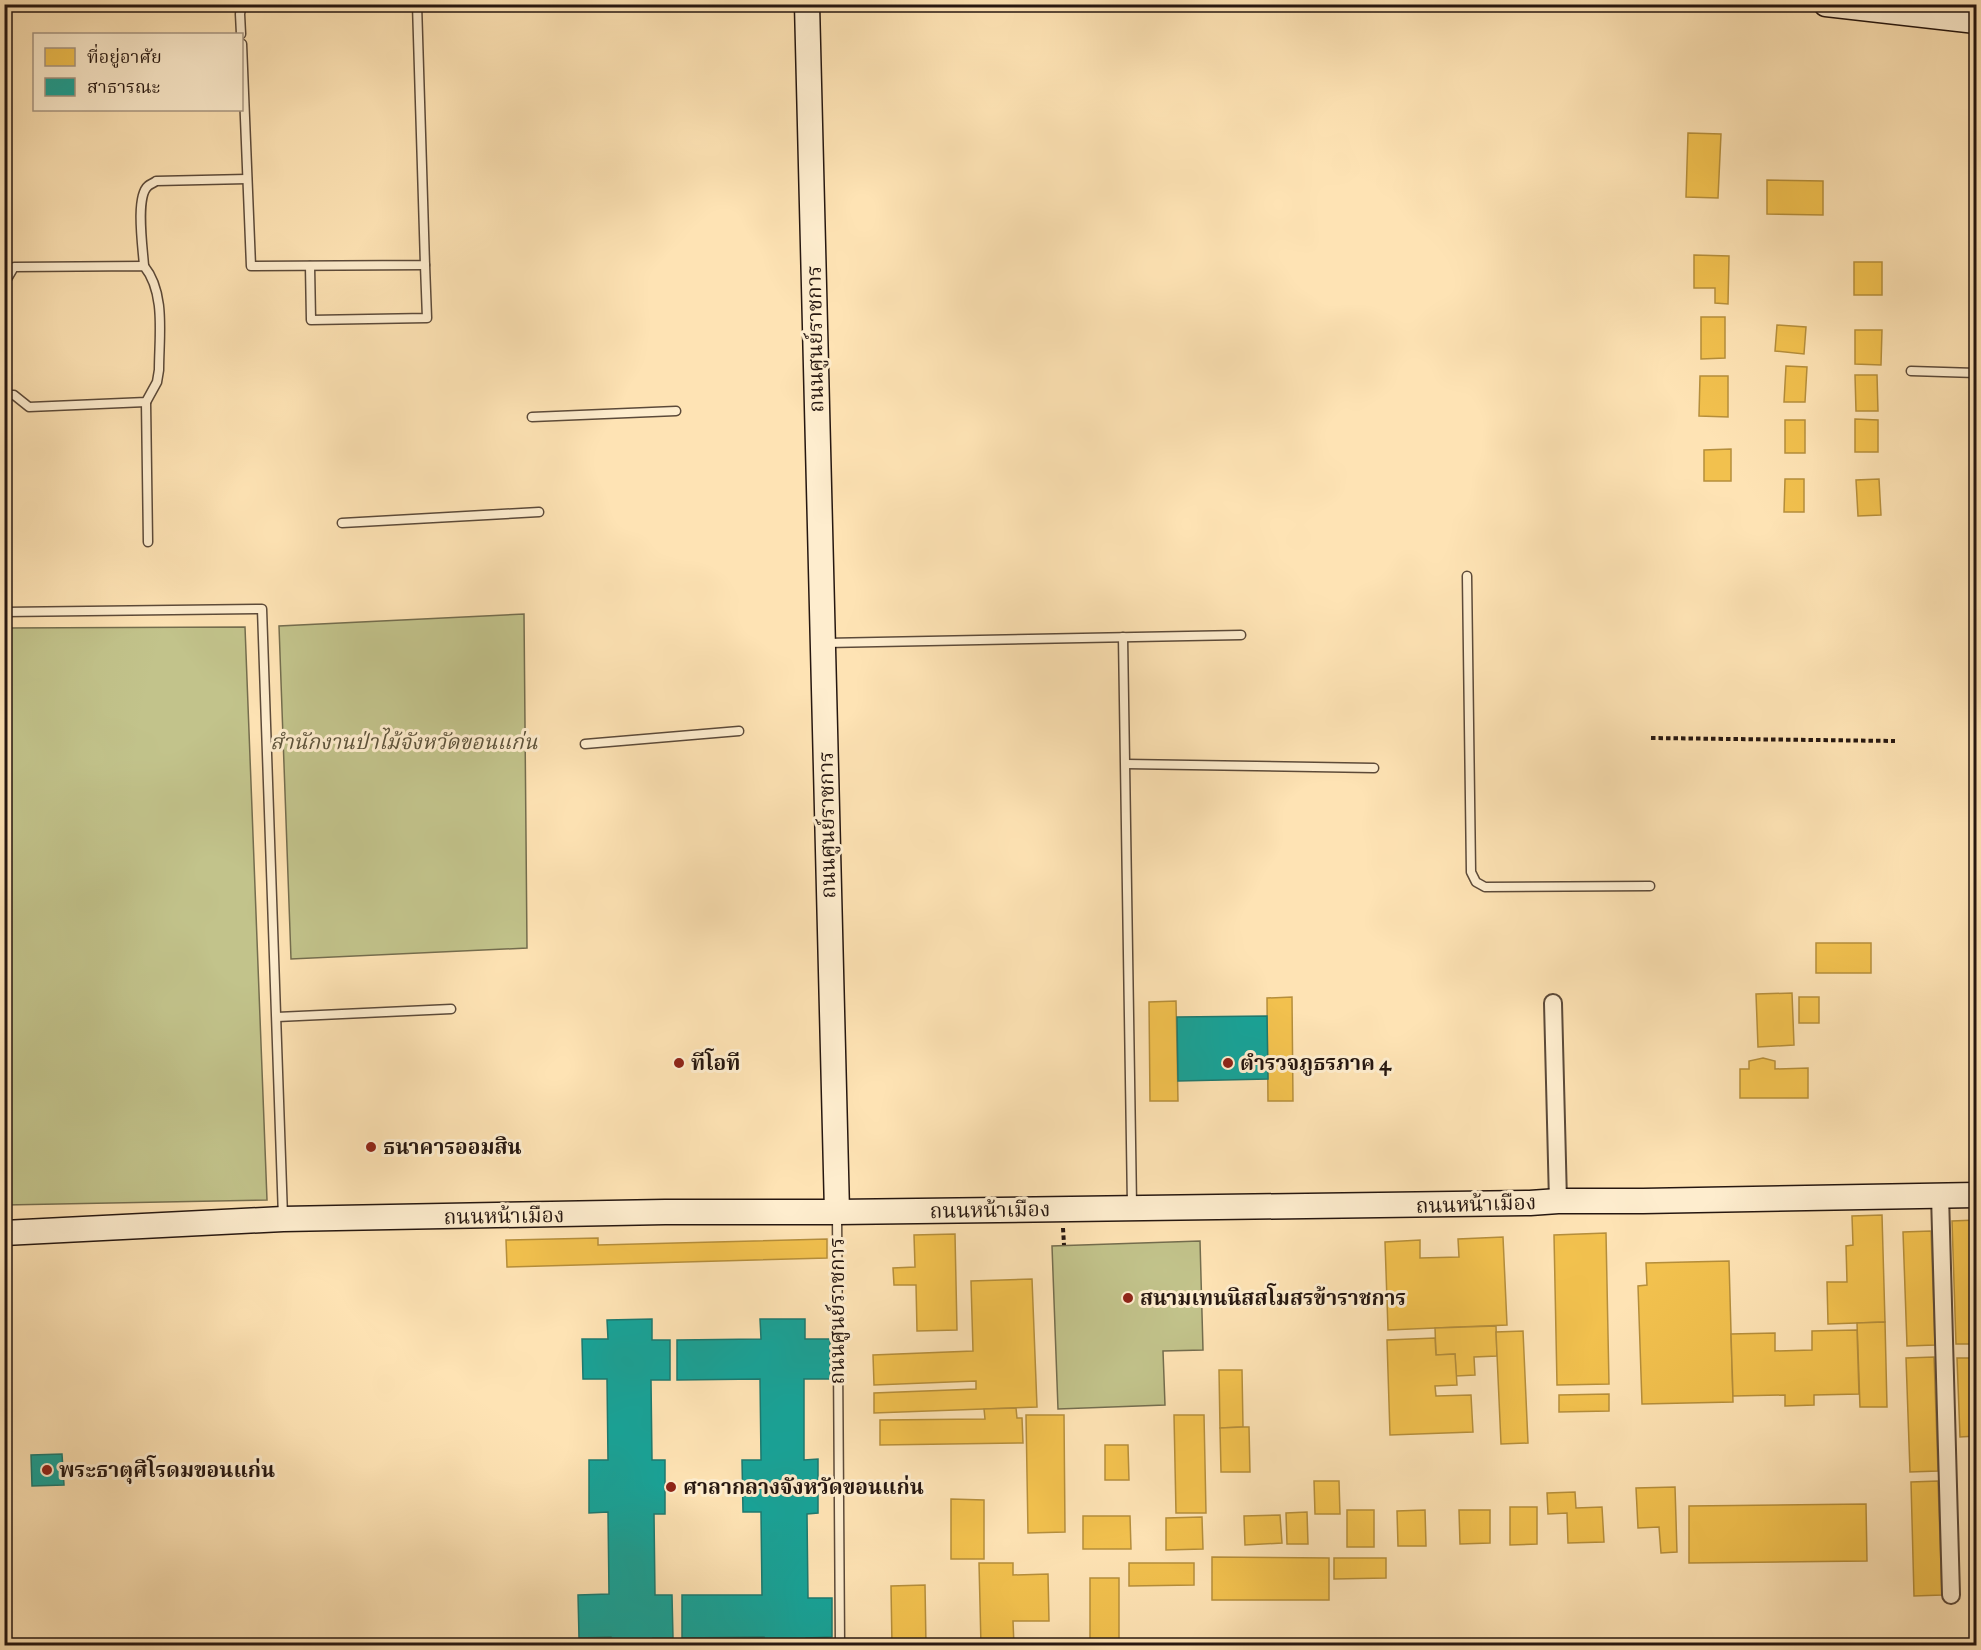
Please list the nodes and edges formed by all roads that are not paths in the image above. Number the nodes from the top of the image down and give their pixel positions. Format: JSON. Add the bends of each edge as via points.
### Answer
{"nodes":[{"id":1,"x":243,"y":4,"type":"edge"},
{"id":2,"x":417,"y":4,"type":"edge"},
{"id":3,"x":807,"y":4,"type":"edge"},
{"id":4,"x":1826,"y":4,"type":"edge"},
{"id":5,"x":1977,"y":21,"type":"edge"},
{"id":6,"x":241,"y":33,"type":"edge"},
{"id":7,"x":243,"y":71,"type":"edge"},
{"id":8,"x":247,"y":179,"type":"junction"},
{"id":9,"x":425,"y":265,"type":"junction"},
{"id":10,"x":144,"y":266,"type":"junction"},
{"id":11,"x":310,"y":266,"type":"junction"},
{"id":12,"x":4,"y":279,"type":"edge"},
{"id":13,"x":1911,"y":371,"type":"dead end"},
{"id":14,"x":1977,"y":373,"type":"edge"},
{"id":15,"x":4,"y":395,"type":"edge"},
{"id":16,"x":146,"y":402,"type":"junction"},
{"id":17,"x":676,"y":411,"type":"dead end"},
{"id":18,"x":532,"y":417,"type":"dead end"},
{"id":19,"x":538,"y":512,"type":"dead end"},
{"id":20,"x":342,"y":523,"type":"dead end"},
{"id":21,"x":148,"y":542,"type":"dead end"},
{"id":22,"x":1467,"y":576,"type":"dead end"},
{"id":23,"x":4,"y":612,"type":"edge"},
{"id":24,"x":1241,"y":635,"type":"dead end"},
{"id":25,"x":1123,"y":637,"type":"junction"},
{"id":26,"x":823,"y":643,"type":"junction"},
{"id":27,"x":738,"y":731,"type":"dead end"},
{"id":28,"x":585,"y":744,"type":"dead end"},
{"id":29,"x":1126,"y":764,"type":"junction"},
{"id":30,"x":1374,"y":768,"type":"dead end"},
{"id":31,"x":1650,"y":886,"type":"dead end"},
{"id":32,"x":1553,"y":1003,"type":"dead end"},
{"id":33,"x":451,"y":1010,"type":"dead end"},
{"id":34,"x":277,"y":1017,"type":"junction"},
{"id":35,"x":1940,"y":1195,"type":"junction"},
{"id":36,"x":1977,"y":1195,"type":"edge"},
{"id":37,"x":1558,"y":1201,"type":"junction"},
{"id":38,"x":1132,"y":1209,"type":"junction"},
{"id":39,"x":837,"y":1212,"type":"junction"},
{"id":40,"x":283,"y":1219,"type":"junction"},
{"id":41,"x":4,"y":1233,"type":"edge"},
{"id":42,"x":1951,"y":1595,"type":"dead end"},
{"id":43,"x":840,"y":1646,"type":"edge"}],
"edges":[{"from":1,"to":6,"type":"lane"},
{"from":2,"to":9,"type":"lane"},
{"from":3,"to":26,"type":"street","name":"ถนนศูนย์ราชการ"},
{"from":4,"to":5,"type":"street"},
{"from":7,"to":8,"type":"lane"},
{"from":8,"to":10,"type":"lane","via":[[156,182],[147,186],[141,211]]},
{"from":8,"to":11,"type":"lane","via":[[251,266]]},
{"from":9,"to":11,"type":"lane"},
{"from":9,"to":11,"type":"lane","via":[[427,318],[311,320]]},
{"from":10,"to":12,"type":"lane","via":[[14,267]]},
{"from":10,"to":16,"type":"lane","via":[[157,289],[159,370]]},
{"from":13,"to":14,"type":"lane"},
{"from":15,"to":16,"type":"lane","via":[[14,395],[29,407]]},
{"from":16,"to":21,"type":"lane"},
{"from":17,"to":18,"type":"lane"},
{"from":19,"to":20,"type":"lane"},
{"from":22,"to":31,"type":"lane","via":[[1471,872],[1476,882],[1485,887]]},
{"from":23,"to":34,"type":"lane","via":[[262,609]]},
{"from":24,"to":25,"type":"lane"},
{"from":25,"to":26,"type":"lane"},
{"from":25,"to":29,"type":"lane"},
{"from":26,"to":39,"type":"street","name":"ถนนศูนย์ราชการ"},
{"from":27,"to":28,"type":"lane"},
{"from":29,"to":30,"type":"lane"},
{"from":29,"to":38,"type":"lane"},
{"from":32,"to":37,"type":"street"},
{"from":33,"to":34,"type":"lane"},
{"from":34,"to":40,"type":"lane"},
{"from":35,"to":36,"type":"street","name":"ถนนหน้าเมือง"},
{"from":35,"to":37,"type":"street","name":"ถนนหน้าเมือง"},
{"from":35,"to":42,"type":"street"},
{"from":37,"to":38,"type":"street","name":"ถนนหน้าเมือง"},
{"from":38,"to":39,"type":"street","name":"ถนนหน้าเมือง"},
{"from":39,"to":40,"type":"street","name":"ถนนหน้าเมือง"},
{"from":39,"to":43,"type":"lane","name":"ถนนศูนย์ราชการ"},
{"from":40,"to":41,"type":"street","name":"ถนนหน้าเมือง"}]}
